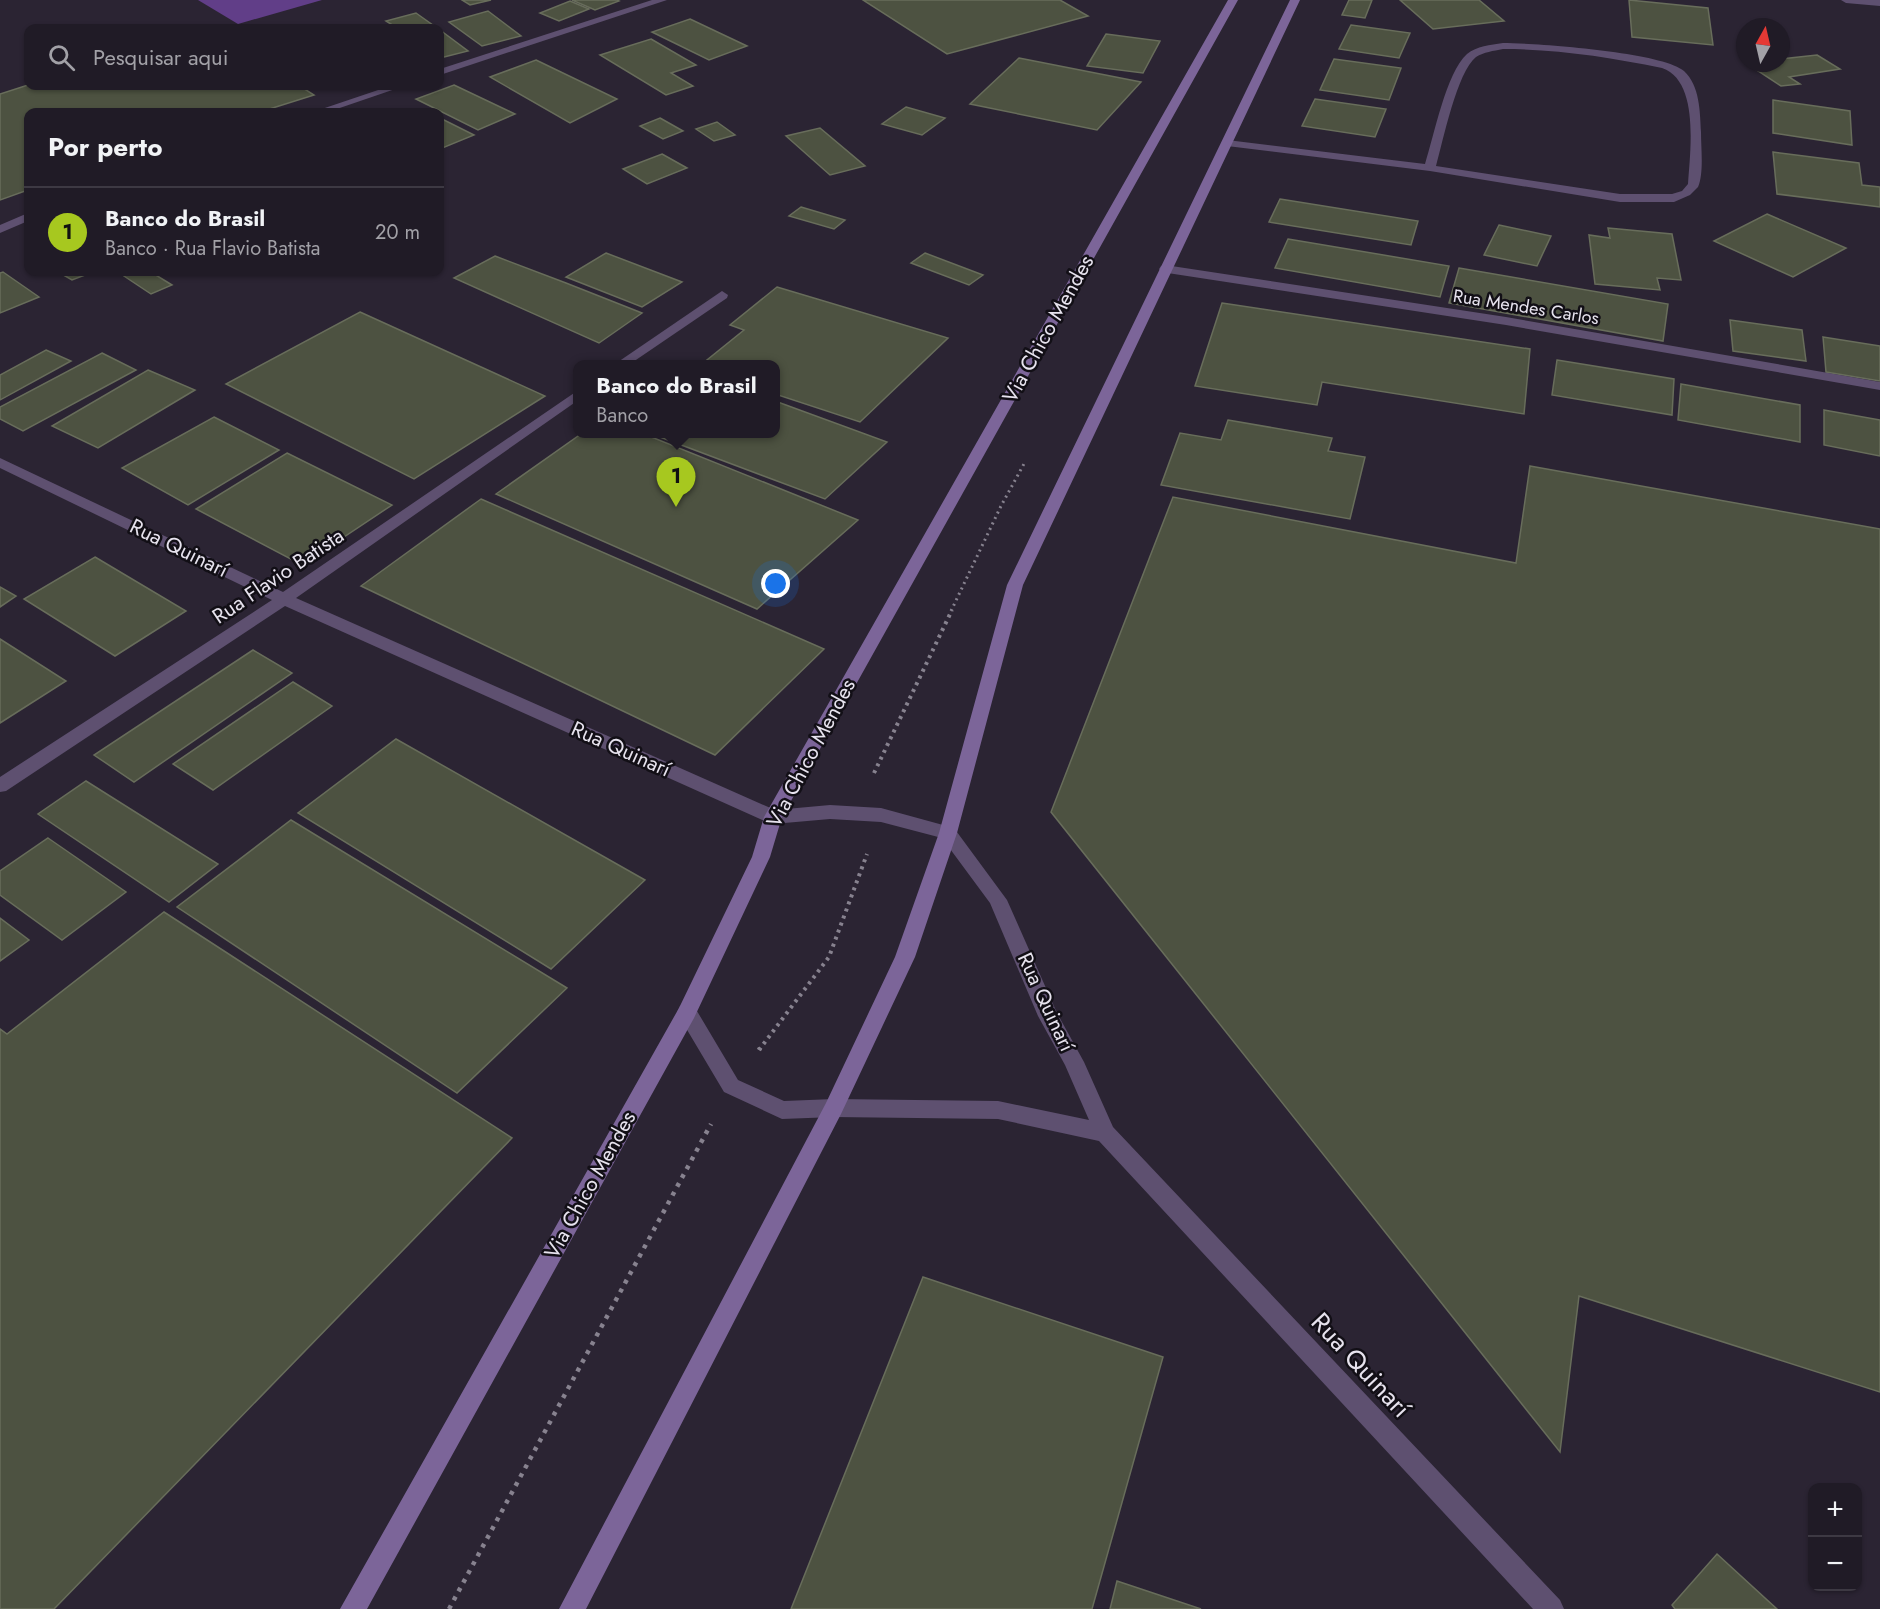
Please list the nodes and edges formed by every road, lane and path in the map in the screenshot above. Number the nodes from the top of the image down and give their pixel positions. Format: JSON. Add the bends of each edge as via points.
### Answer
{"nodes":[{"id":1,"x":662,"y":0,"type":"edge"},
{"id":2,"x":1233,"y":0,"type":"edge"},
{"id":3,"x":1295,"y":0,"type":"edge"},
{"id":4,"x":1846,"y":0,"type":"edge"},
{"id":5,"x":1880,"y":3,"type":"edge"},
{"id":6,"x":444,"y":71,"type":"edge"},
{"id":7,"x":387,"y":90,"type":"edge"},
{"id":8,"x":330,"y":108,"type":"edge"},
{"id":9,"x":1227,"y":142,"type":"junction"},
{"id":10,"x":1430,"y":168,"type":"junction"},
{"id":11,"x":24,"y":219,"type":"edge"},
{"id":12,"x":0,"y":229,"type":"edge"},
{"id":13,"x":1165,"y":269,"type":"junction"},
{"id":14,"x":722,"y":295,"type":"dead end"},
{"id":15,"x":627,"y":360,"type":"edge"},
{"id":16,"x":1880,"y":386,"type":"edge"},
{"id":17,"x":573,"y":398,"type":"edge"},
{"id":18,"x":0,"y":462,"type":"edge"},
{"id":19,"x":284,"y":599,"type":"junction"},
{"id":20,"x":0,"y":786,"type":"edge"},
{"id":21,"x":881,"y":814,"type":"junction"},
{"id":22,"x":773,"y":817,"type":"junction"},
{"id":23,"x":948,"y":833,"type":"junction"},
{"id":24,"x":687,"y":1012,"type":"junction"},
{"id":25,"x":731,"y":1086,"type":"junction"},
{"id":26,"x":834,"y":1108,"type":"junction"},
{"id":27,"x":1105,"y":1133,"type":"junction"},
{"id":28,"x":353,"y":1609,"type":"edge"},
{"id":29,"x":449,"y":1609,"type":"edge"},
{"id":30,"x":572,"y":1609,"type":"edge"},
{"id":31,"x":1551,"y":1609,"type":"edge"}],
"edges":[{"from":1,"to":6,"type":"street"},
{"from":2,"to":22,"type":"main road","name":"Via Chico Mendes"},
{"from":3,"to":9,"type":"main road"},
{"from":4,"to":5,"type":"street"},
{"from":7,"to":8,"type":"street"},
{"from":9,"to":10,"type":"street"},
{"from":9,"to":13,"type":"main road"},
{"from":10,"to":10,"type":"street","via":[[1620,198],[1674,198],[1694,184],[1690,86],[1675,68],[1647,62],[1522,45],[1493,46],[1471,55],[1454,90]]},
{"from":11,"to":12,"type":"street"},
{"from":13,"to":16,"type":"street","name":"Rua Mendes Carlos","via":[[1506,321]]},
{"from":13,"to":23,"type":"main road","via":[[1015,585]]},
{"from":14,"to":15,"type":"street"},
{"from":17,"to":19,"type":"street","name":"Rua Flavio Batista"},
{"from":18,"to":19,"type":"street","name":"Rua Quinarí"},
{"from":19,"to":20,"type":"street","name":"Rua Flavio Batista"},
{"from":19,"to":22,"type":"street","name":"Rua Quinarí"},
{"from":21,"to":22,"type":"street","name":"Rua Quinarí","via":[[830,812]]},
{"from":21,"to":23,"type":"street","name":"Rua Quinarí"},
{"from":21,"to":25,"type":"path","via":[[829,957]]},
{"from":22,"to":24,"type":"main road","name":"Via Chico Mendes","via":[[760,857]]},
{"from":23,"to":26,"type":"main road","via":[[905,957]]},
{"from":23,"to":27,"type":"street","name":"Rua Quinarí","via":[[998,900]]},
{"from":24,"to":25,"type":"street"},
{"from":24,"to":28,"type":"main road","name":"Via Chico Mendes"},
{"from":25,"to":26,"type":"street","via":[[782,1110]]},
{"from":25,"to":29,"type":"path"},
{"from":26,"to":27,"type":"street","via":[[998,1110]]},
{"from":26,"to":30,"type":"main road"},
{"from":27,"to":31,"type":"street","name":"Rua Quinarí"}]}
